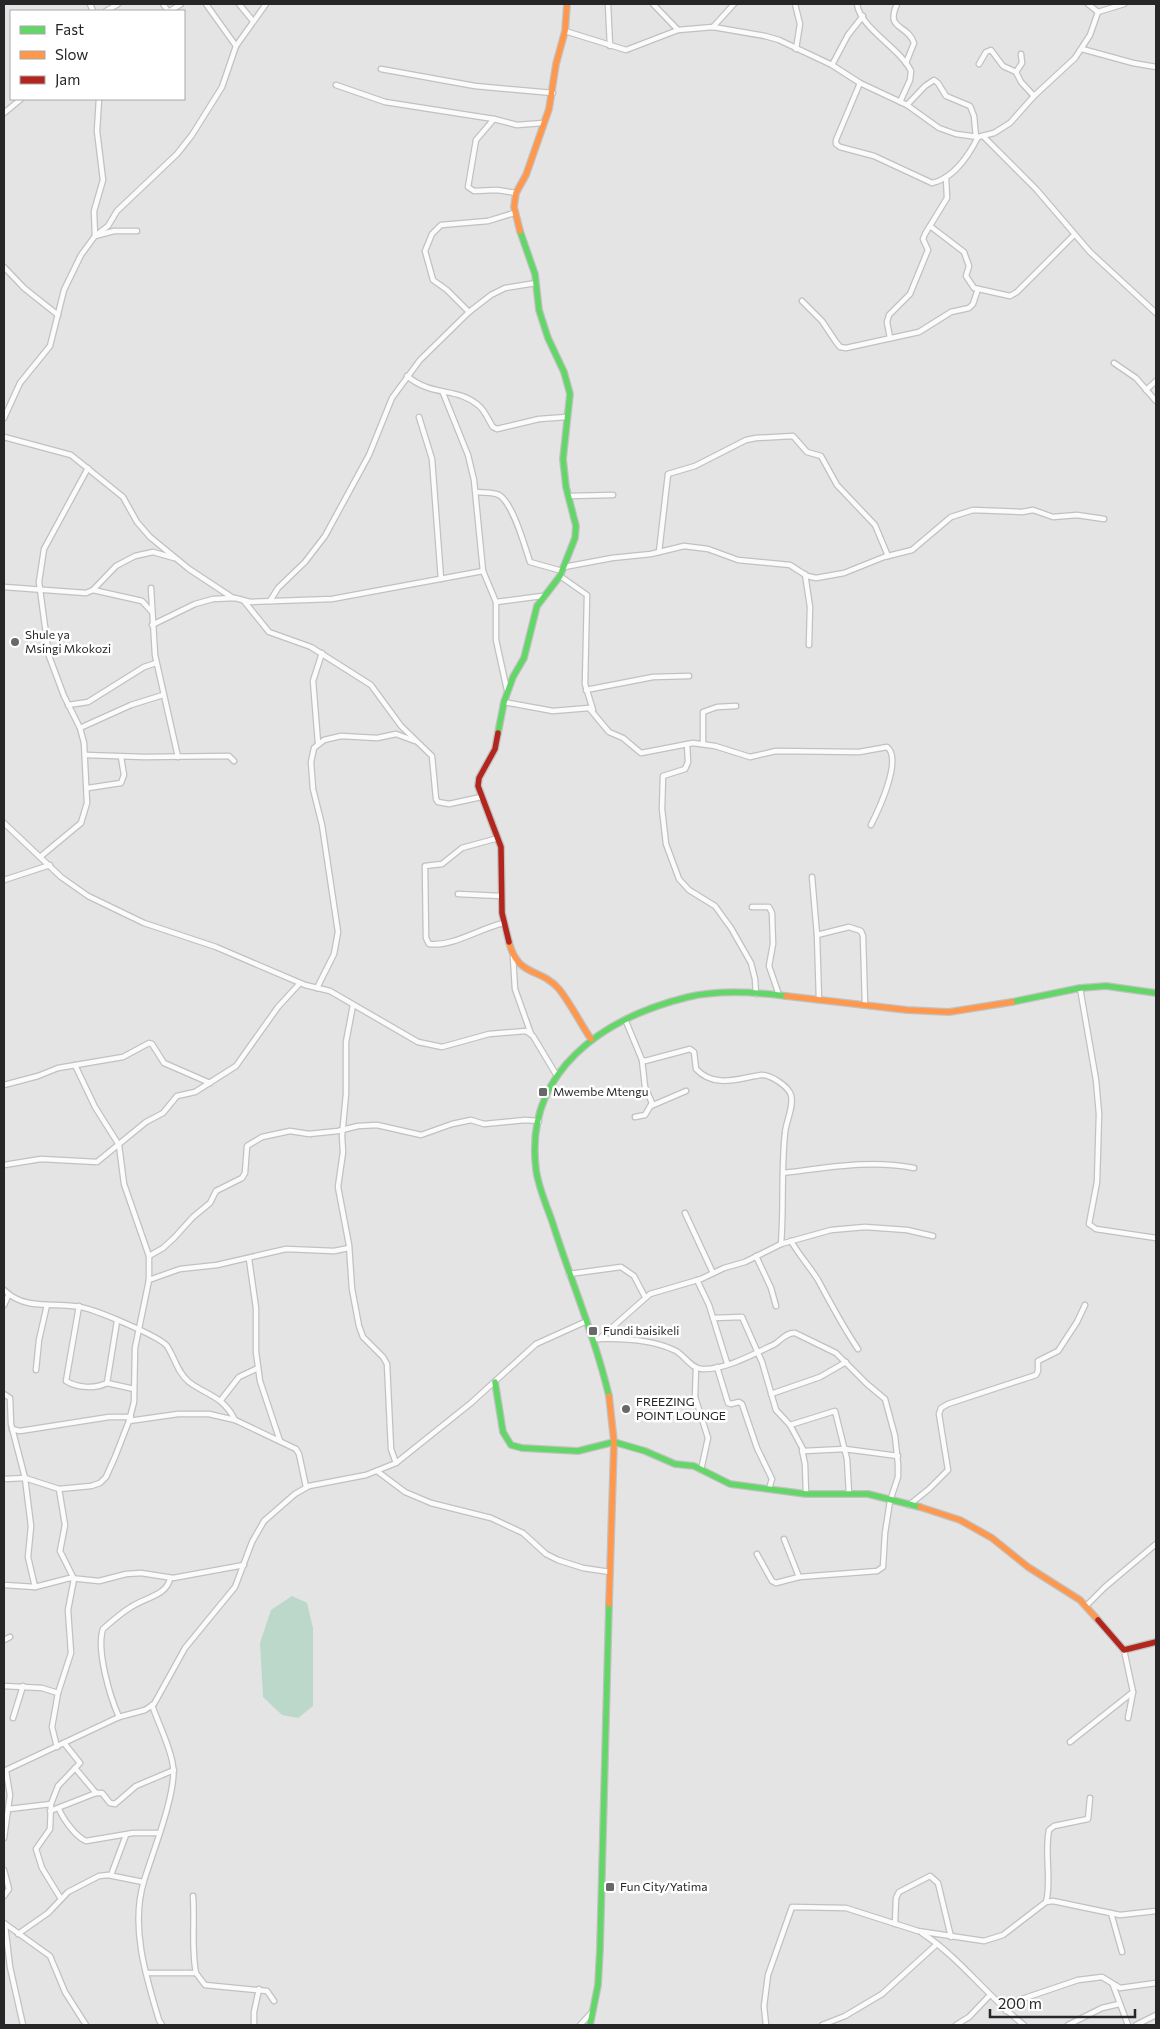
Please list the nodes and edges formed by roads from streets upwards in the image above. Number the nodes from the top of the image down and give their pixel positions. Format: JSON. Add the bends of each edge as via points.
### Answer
{"nodes":[{"id":1,"x":206,"y":4,"type":"edge"},
{"id":2,"x":238,"y":4,"type":"edge"},
{"id":3,"x":266,"y":4,"type":"edge"},
{"id":4,"x":567,"y":4,"type":"edge"},
{"id":5,"x":608,"y":4,"type":"edge"},
{"id":6,"x":653,"y":4,"type":"edge"},
{"id":7,"x":734,"y":4,"type":"edge"},
{"id":8,"x":795,"y":4,"type":"edge"},
{"id":9,"x":857,"y":4,"type":"edge"},
{"id":10,"x":898,"y":4,"type":"edge"},
{"id":11,"x":1088,"y":4,"type":"edge"},
{"id":12,"x":1124,"y":4,"type":"edge"},
{"id":13,"x":1098,"y":12,"type":"junction"},
{"id":14,"x":863,"y":16,"type":"junction"},
{"id":15,"x":254,"y":21,"type":"junction"},
{"id":16,"x":713,"y":27,"type":"junction"},
{"id":17,"x":678,"y":30,"type":"junction"},
{"id":18,"x":565,"y":31,"type":"junction"},
{"id":19,"x":236,"y":46,"type":"junction"},
{"id":20,"x":610,"y":46,"type":"junction"},
{"id":21,"x":796,"y":49,"type":"junction"},
{"id":22,"x":1082,"y":49,"type":"junction"},
{"id":23,"x":1021,"y":54,"type":"dead end"},
{"id":24,"x":906,"y":62,"type":"junction"},
{"id":25,"x":979,"y":64,"type":"dead end"},
{"id":26,"x":832,"y":65,"type":"junction"},
{"id":27,"x":1156,"y":67,"type":"edge"},
{"id":28,"x":381,"y":69,"type":"dead end"},
{"id":29,"x":1016,"y":72,"type":"junction"},
{"id":30,"x":860,"y":83,"type":"junction"},
{"id":31,"x":336,"y":85,"type":"dead end"},
{"id":32,"x":553,"y":93,"type":"junction"},
{"id":33,"x":1034,"y":96,"type":"junction"},
{"id":34,"x":20,"y":100,"type":"edge"},
{"id":35,"x":99,"y":100,"type":"edge"},
{"id":36,"x":900,"y":102,"type":"junction"},
{"id":37,"x":907,"y":106,"type":"junction"},
{"id":38,"x":4,"y":113,"type":"edge"},
{"id":39,"x":494,"y":119,"type":"junction"},
{"id":40,"x":542,"y":123,"type":"junction"},
{"id":41,"x":979,"y":137,"type":"junction"},
{"id":42,"x":946,"y":177,"type":"junction"},
{"id":43,"x":516,"y":193,"type":"junction"},
{"id":44,"x":514,"y":212,"type":"junction"},
{"id":45,"x":930,"y":226,"type":"junction"},
{"id":46,"x":137,"y":231,"type":"dead end"},
{"id":47,"x":1074,"y":235,"type":"junction"},
{"id":48,"x":95,"y":236,"type":"junction"},
{"id":49,"x":4,"y":267,"type":"edge"},
{"id":50,"x":536,"y":283,"type":"junction"},
{"id":51,"x":978,"y":289,"type":"junction"},
{"id":52,"x":802,"y":301,"type":"dead end"},
{"id":53,"x":469,"y":312,"type":"junction"},
{"id":54,"x":1156,"y":313,"type":"edge"},
{"id":55,"x":58,"y":315,"type":"junction"},
{"id":56,"x":890,"y":338,"type":"junction"},
{"id":57,"x":1114,"y":362,"type":"dead end"},
{"id":58,"x":407,"y":376,"type":"junction"},
{"id":59,"x":1156,"y":381,"type":"edge"},
{"id":60,"x":1146,"y":390,"type":"junction"},
{"id":61,"x":443,"y":393,"type":"junction"},
{"id":62,"x":1156,"y":400,"type":"edge"},
{"id":63,"x":420,"y":417,"type":"dead end"},
{"id":64,"x":567,"y":417,"type":"junction"},
{"id":65,"x":4,"y":418,"type":"edge"},
{"id":66,"x":4,"y":437,"type":"edge"},
{"id":67,"x":88,"y":468,"type":"junction"},
{"id":68,"x":476,"y":492,"type":"junction"},
{"id":69,"x":612,"y":495,"type":"dead end"},
{"id":70,"x":568,"y":496,"type":"junction"},
{"id":71,"x":1104,"y":519,"type":"dead end"},
{"id":72,"x":659,"y":552,"type":"junction"},
{"id":73,"x":888,"y":556,"type":"junction"},
{"id":74,"x":178,"y":559,"type":"junction"},
{"id":75,"x":483,"y":571,"type":"junction"},
{"id":76,"x":562,"y":572,"type":"junction"},
{"id":77,"x":804,"y":574,"type":"junction"},
{"id":78,"x":441,"y":579,"type":"junction"},
{"id":79,"x":151,"y":588,"type":"dead end"},
{"id":80,"x":4,"y":589,"type":"edge"},
{"id":81,"x":93,"y":590,"type":"junction"},
{"id":82,"x":40,"y":591,"type":"junction"},
{"id":83,"x":542,"y":596,"type":"junction"},
{"id":84,"x":235,"y":598,"type":"junction"},
{"id":85,"x":244,"y":601,"type":"junction"},
{"id":86,"x":270,"y":601,"type":"junction"},
{"id":87,"x":496,"y":602,"type":"junction"},
{"id":88,"x":151,"y":612,"type":"junction"},
{"id":89,"x":152,"y":625,"type":"junction"},
{"id":90,"x":809,"y":645,"type":"dead end"},
{"id":91,"x":322,"y":653,"type":"junction"},
{"id":92,"x":156,"y":663,"type":"junction"},
{"id":93,"x":689,"y":676,"type":"dead end"},
{"id":94,"x":507,"y":690,"type":"junction"},
{"id":95,"x":586,"y":690,"type":"junction"},
{"id":96,"x":163,"y":695,"type":"junction"},
{"id":97,"x":504,"y":702,"type":"junction"},
{"id":98,"x":68,"y":705,"type":"junction"},
{"id":99,"x":736,"y":706,"type":"dead end"},
{"id":100,"x":594,"y":711,"type":"junction"},
{"id":101,"x":80,"y":728,"type":"junction"},
{"id":102,"x":416,"y":741,"type":"junction"},
{"id":103,"x":318,"y":743,"type":"junction"},
{"id":104,"x":687,"y":744,"type":"junction"},
{"id":105,"x":702,"y":744,"type":"junction"},
{"id":106,"x":86,"y":755,"type":"junction"},
{"id":107,"x":122,"y":757,"type":"junction"},
{"id":108,"x":178,"y":757,"type":"junction"},
{"id":109,"x":234,"y":762,"type":"dead end"},
{"id":110,"x":88,"y":788,"type":"junction"},
{"id":111,"x":481,"y":798,"type":"junction"},
{"id":112,"x":4,"y":823,"type":"edge"},
{"id":113,"x":872,"y":825,"type":"dead end"},
{"id":114,"x":498,"y":838,"type":"junction"},
{"id":115,"x":40,"y":857,"type":"junction"},
{"id":116,"x":50,"y":865,"type":"junction"},
{"id":117,"x":812,"y":876,"type":"dead end"},
{"id":118,"x":4,"y":880,"type":"edge"},
{"id":119,"x":458,"y":894,"type":"dead end"},
{"id":120,"x":501,"y":896,"type":"junction"},
{"id":121,"x":752,"y":907,"type":"dead end"},
{"id":122,"x":504,"y":922,"type":"junction"},
{"id":123,"x":817,"y":935,"type":"junction"},
{"id":124,"x":513,"y":957,"type":"junction"},
{"id":125,"x":300,"y":983,"type":"junction"},
{"id":126,"x":317,"y":988,"type":"junction"},
{"id":127,"x":1080,"y":988,"type":"junction"},
{"id":128,"x":1156,"y":993,"type":"edge"},
{"id":129,"x":756,"y":994,"type":"junction"},
{"id":130,"x":779,"y":995,"type":"junction"},
{"id":131,"x":819,"y":1000,"type":"junction"},
{"id":132,"x":353,"y":1005,"type":"junction"},
{"id":133,"x":865,"y":1005,"type":"junction"},
{"id":134,"x":625,"y":1019,"type":"junction"},
{"id":135,"x":531,"y":1034,"type":"junction"},
{"id":136,"x":592,"y":1039,"type":"junction"},
{"id":137,"x":642,"y":1060,"type":"junction"},
{"id":138,"x":75,"y":1065,"type":"junction"},
{"id":139,"x":557,"y":1076,"type":"junction"},
{"id":140,"x":210,"y":1083,"type":"junction"},
{"id":141,"x":4,"y":1085,"type":"edge"},
{"id":142,"x":686,"y":1091,"type":"dead end"},
{"id":143,"x":651,"y":1106,"type":"junction"},
{"id":144,"x":635,"y":1117,"type":"dead end"},
{"id":145,"x":539,"y":1121,"type":"junction"},
{"id":146,"x":342,"y":1130,"type":"junction"},
{"id":147,"x":119,"y":1144,"type":"junction"},
{"id":148,"x":4,"y":1165,"type":"edge"},
{"id":149,"x":914,"y":1168,"type":"dead end"},
{"id":150,"x":783,"y":1173,"type":"junction"},
{"id":151,"x":685,"y":1213,"type":"dead end"},
{"id":152,"x":934,"y":1236,"type":"dead end"},
{"id":153,"x":1156,"y":1238,"type":"edge"},
{"id":154,"x":791,"y":1241,"type":"junction"},
{"id":155,"x":781,"y":1244,"type":"junction"},
{"id":156,"x":349,"y":1248,"type":"junction"},
{"id":157,"x":149,"y":1256,"type":"junction"},
{"id":158,"x":756,"y":1256,"type":"junction"},
{"id":159,"x":249,"y":1259,"type":"junction"},
{"id":160,"x":713,"y":1273,"type":"junction"},
{"id":161,"x":569,"y":1274,"type":"junction"},
{"id":162,"x":149,"y":1280,"type":"junction"},
{"id":163,"x":697,"y":1280,"type":"junction"},
{"id":164,"x":4,"y":1290,"type":"edge"},
{"id":165,"x":9,"y":1294,"type":"junction"},
{"id":166,"x":645,"y":1297,"type":"junction"},
{"id":167,"x":4,"y":1305,"type":"edge"},
{"id":168,"x":47,"y":1305,"type":"junction"},
{"id":169,"x":1085,"y":1305,"type":"dead end"},
{"id":170,"x":79,"y":1306,"type":"junction"},
{"id":171,"x":776,"y":1306,"type":"dead end"},
{"id":172,"x":713,"y":1318,"type":"junction"},
{"id":173,"x":117,"y":1320,"type":"junction"},
{"id":174,"x":587,"y":1321,"type":"junction"},
{"id":175,"x":138,"y":1330,"type":"junction"},
{"id":176,"x":597,"y":1339,"type":"junction"},
{"id":177,"x":858,"y":1349,"type":"dead end"},
{"id":178,"x":758,"y":1351,"type":"junction"},
{"id":179,"x":846,"y":1362,"type":"junction"},
{"id":180,"x":727,"y":1364,"type":"junction"},
{"id":181,"x":717,"y":1367,"type":"junction"},
{"id":182,"x":258,"y":1368,"type":"junction"},
{"id":183,"x":696,"y":1368,"type":"junction"},
{"id":184,"x":36,"y":1370,"type":"dead end"},
{"id":185,"x":495,"y":1382,"type":"junction"},
{"id":186,"x":107,"y":1383,"type":"junction"},
{"id":187,"x":134,"y":1389,"type":"junction"},
{"id":188,"x":4,"y":1394,"type":"edge"},
{"id":189,"x":771,"y":1394,"type":"junction"},
{"id":190,"x":222,"y":1400,"type":"junction"},
{"id":191,"x":130,"y":1419,"type":"junction"},
{"id":192,"x":235,"y":1420,"type":"junction"},
{"id":193,"x":790,"y":1425,"type":"junction"},
{"id":194,"x":12,"y":1429,"type":"junction"},
{"id":195,"x":280,"y":1441,"type":"junction"},
{"id":196,"x":614,"y":1442,"type":"junction"},
{"id":197,"x":845,"y":1449,"type":"junction"},
{"id":198,"x":802,"y":1450,"type":"junction"},
{"id":199,"x":898,"y":1456,"type":"junction"},
{"id":200,"x":396,"y":1463,"type":"junction"},
{"id":201,"x":701,"y":1470,"type":"junction"},
{"id":202,"x":377,"y":1471,"type":"junction"},
{"id":203,"x":25,"y":1478,"type":"junction"},
{"id":204,"x":4,"y":1479,"type":"edge"},
{"id":205,"x":306,"y":1487,"type":"junction"},
{"id":206,"x":59,"y":1489,"type":"junction"},
{"id":207,"x":769,"y":1489,"type":"junction"},
{"id":208,"x":806,"y":1494,"type":"junction"},
{"id":209,"x":849,"y":1494,"type":"junction"},
{"id":210,"x":890,"y":1501,"type":"junction"},
{"id":211,"x":908,"y":1504,"type":"junction"},
{"id":212,"x":784,"y":1539,"type":"dead end"},
{"id":213,"x":1156,"y":1544,"type":"edge"},
{"id":214,"x":757,"y":1554,"type":"dead end"},
{"id":215,"x":244,"y":1565,"type":"junction"},
{"id":216,"x":610,"y":1572,"type":"junction"},
{"id":217,"x":799,"y":1576,"type":"junction"},
{"id":218,"x":170,"y":1578,"type":"junction"},
{"id":219,"x":74,"y":1579,"type":"junction"},
{"id":220,"x":4,"y":1585,"type":"edge"},
{"id":221,"x":36,"y":1587,"type":"junction"},
{"id":222,"x":1086,"y":1606,"type":"junction"},
{"id":223,"x":10,"y":1637,"type":"dead end"},
{"id":224,"x":4,"y":1640,"type":"edge"},
{"id":225,"x":1156,"y":1642,"type":"edge"},
{"id":226,"x":1124,"y":1650,"type":"junction"},
{"id":227,"x":4,"y":1686,"type":"edge"},
{"id":228,"x":23,"y":1686,"type":"junction"},
{"id":229,"x":1133,"y":1692,"type":"junction"},
{"id":230,"x":58,"y":1693,"type":"junction"},
{"id":231,"x":152,"y":1705,"type":"junction"},
{"id":232,"x":119,"y":1717,"type":"junction"},
{"id":233,"x":13,"y":1718,"type":"dead end"},
{"id":234,"x":1128,"y":1718,"type":"dead end"},
{"id":235,"x":1070,"y":1742,"type":"dead end"},
{"id":236,"x":64,"y":1743,"type":"junction"},
{"id":237,"x":57,"y":1747,"type":"junction"},
{"id":238,"x":75,"y":1768,"type":"junction"},
{"id":239,"x":174,"y":1770,"type":"junction"},
{"id":240,"x":5,"y":1771,"type":"edge"},
{"id":241,"x":96,"y":1793,"type":"junction"},
{"id":242,"x":1090,"y":1798,"type":"dead end"},
{"id":243,"x":52,"y":1804,"type":"junction"},
{"id":244,"x":9,"y":1809,"type":"junction"},
{"id":245,"x":60,"y":1809,"type":"junction"},
{"id":246,"x":50,"y":1811,"type":"junction"},
{"id":247,"x":158,"y":1833,"type":"junction"},
{"id":248,"x":126,"y":1835,"type":"junction"},
{"id":249,"x":4,"y":1838,"type":"edge"},
{"id":250,"x":4,"y":1870,"type":"edge"},
{"id":251,"x":112,"y":1875,"type":"junction"},
{"id":252,"x":143,"y":1882,"type":"junction"},
{"id":253,"x":4,"y":1896,"type":"edge"},
{"id":254,"x":193,"y":1896,"type":"dead end"},
{"id":255,"x":61,"y":1899,"type":"junction"},
{"id":256,"x":1046,"y":1902,"type":"junction"},
{"id":257,"x":1156,"y":1912,"type":"edge"},
{"id":258,"x":1111,"y":1913,"type":"junction"},
{"id":259,"x":4,"y":1924,"type":"edge"},
{"id":260,"x":895,"y":1924,"type":"junction"},
{"id":261,"x":918,"y":1931,"type":"junction"},
{"id":262,"x":18,"y":1934,"type":"junction"},
{"id":263,"x":951,"y":1937,"type":"junction"},
{"id":264,"x":937,"y":1944,"type":"junction"},
{"id":265,"x":1122,"y":1952,"type":"dead end"},
{"id":266,"x":146,"y":1973,"type":"junction"},
{"id":267,"x":196,"y":1973,"type":"junction"},
{"id":268,"x":1156,"y":1983,"type":"edge"},
{"id":269,"x":1113,"y":1986,"type":"junction"},
{"id":270,"x":259,"y":1989,"type":"junction"},
{"id":271,"x":990,"y":1995,"type":"junction"},
{"id":272,"x":274,"y":2001,"type":"dead end"},
{"id":273,"x":1119,"y":2004,"type":"junction"},
{"id":274,"x":593,"y":2011,"type":"junction"},
{"id":275,"x":1006,"y":2011,"type":"junction"},
{"id":276,"x":1156,"y":2015,"type":"edge"},
{"id":277,"x":159,"y":2020,"type":"junction"},
{"id":278,"x":23,"y":2025,"type":"edge"},
{"id":279,"x":86,"y":2025,"type":"edge"},
{"id":280,"x":156,"y":2025,"type":"edge"},
{"id":281,"x":162,"y":2025,"type":"edge"},
{"id":282,"x":254,"y":2025,"type":"edge"},
{"id":283,"x":580,"y":2025,"type":"edge"},
{"id":284,"x":590,"y":2025,"type":"edge"},
{"id":285,"x":766,"y":2025,"type":"edge"},
{"id":286,"x":822,"y":2025,"type":"edge"},
{"id":287,"x":956,"y":2025,"type":"edge"},
{"id":288,"x":1024,"y":2025,"type":"edge"},
{"id":289,"x":1068,"y":2025,"type":"edge"},
{"id":290,"x":1128,"y":2025,"type":"edge"},
{"id":291,"x":1136,"y":2025,"type":"edge"}],
"edges":[{"from":1,"to":19,"type":"street"},
{"from":2,"to":15,"type":"street"},
{"from":3,"to":15,"type":"street"},
{"from":4,"to":18,"type":"street"},
{"from":5,"to":20,"type":"street"},
{"from":6,"to":17,"type":"street"},
{"from":7,"to":16,"type":"street"},
{"from":8,"to":21,"type":"street","via":[[800,24]]},
{"from":9,"to":14,"type":"street"},
{"from":10,"to":24,"type":"street","via":[[893,19],[911,35],[914,43]]},
{"from":11,"to":13,"type":"street"},
{"from":12,"to":13,"type":"street"},
{"from":13,"to":22,"type":"street"},
{"from":14,"to":24,"type":"street"},
{"from":14,"to":26,"type":"street","via":[[848,35]]},
{"from":15,"to":19,"type":"street"},
{"from":16,"to":17,"type":"street"},
{"from":16,"to":21,"type":"street","via":[[779,40]]},
{"from":17,"to":20,"type":"street","via":[[631,49]]},
{"from":18,"to":20,"type":"street","via":[[589,36]]},
{"from":18,"to":32,"type":"street","via":[[556,64]]},
{"from":19,"to":48,"type":"street","via":[[222,87],[192,135],[177,154],[117,211],[106,229]]},
{"from":21,"to":26,"type":"street"},
{"from":22,"to":27,"type":"street","via":[[1133,64]]},
{"from":22,"to":33,"type":"street"},
{"from":23,"to":29,"type":"street","via":[[1022,63]]},
{"from":24,"to":36,"type":"street","via":[[912,75]]},
{"from":25,"to":29,"type":"street","via":[[991,50],[1003,66]]},
{"from":26,"to":30,"type":"street"},
{"from":28,"to":32,"type":"street","via":[[475,86]]},
{"from":29,"to":33,"type":"street"},
{"from":30,"to":36,"type":"street"},
{"from":30,"to":42,"type":"street","via":[[836,144],[874,156],[932,183]]},
{"from":31,"to":39,"type":"street","via":[[385,102]]},
{"from":32,"to":40,"type":"street"},
{"from":33,"to":41,"type":"street","via":[[1005,126]]},
{"from":34,"to":38,"type":"street"},
{"from":35,"to":48,"type":"street","via":[[97,131],[103,180],[94,211]]},
{"from":36,"to":37,"type":"street"},
{"from":37,"to":41,"type":"street","via":[[939,128]]},
{"from":37,"to":41,"type":"street","via":[[934,80],[946,96],[970,106]]},
{"from":39,"to":40,"type":"street","via":[[526,126]]},
{"from":39,"to":43,"type":"street","via":[[476,142],[468,187],[474,191]]},
{"from":40,"to":43,"type":"street","via":[[529,168]]},
{"from":41,"to":42,"type":"street","via":[[963,161]]},
{"from":41,"to":47,"type":"street","via":[[1036,189]]},
{"from":42,"to":45,"type":"street","via":[[947,198]]},
{"from":43,"to":44,"type":"street"},
{"from":44,"to":50,"type":"street"},
{"from":44,"to":53,"type":"street","via":[[488,222],[441,225],[428,240],[425,251],[433,280]]},
{"from":45,"to":51,"type":"street","via":[[964,252],[969,266],[966,276],[969,283]]},
{"from":45,"to":56,"type":"street","via":[[923,239],[928,250],[910,294],[889,315]]},
{"from":46,"to":48,"type":"street","via":[[112,231]]},
{"from":47,"to":51,"type":"street","via":[[1013,295]]},
{"from":47,"to":54,"type":"street"},
{"from":48,"to":55,"type":"street","via":[[72,271]]},
{"from":49,"to":55,"type":"street"},
{"from":50,"to":53,"type":"street","via":[[497,291]]},
{"from":50,"to":64,"type":"street","via":[[545,330],[568,387]]},
{"from":51,"to":56,"type":"street","via":[[969,308],[951,312],[919,332]]},
{"from":52,"to":56,"type":"street","via":[[840,347]]},
{"from":53,"to":58,"type":"street"},
{"from":55,"to":65,"type":"street","via":[[50,346],[20,383]]},
{"from":57,"to":60,"type":"street"},
{"from":58,"to":61,"type":"street","via":[[421,387]]},
{"from":58,"to":86,"type":"street","via":[[392,398],[369,456],[325,536]]},
{"from":59,"to":60,"type":"street"},
{"from":60,"to":62,"type":"street"},
{"from":61,"to":64,"type":"street","via":[[463,396],[477,404],[497,428]]},
{"from":61,"to":68,"type":"street","via":[[468,455]]},
{"from":63,"to":78,"type":"street","via":[[432,459]]},
{"from":64,"to":70,"type":"street","via":[[562,459]]},
{"from":66,"to":67,"type":"street","via":[[63,452]]},
{"from":67,"to":74,"type":"street","via":[[123,497],[140,527]]},
{"from":67,"to":82,"type":"street","via":[[44,549]]},
{"from":68,"to":75,"type":"street","via":[[477,532]]},
{"from":68,"to":76,"type":"street","via":[[495,494],[503,499],[525,542],[530,562]]},
{"from":69,"to":70,"type":"street"},
{"from":70,"to":76,"type":"street","via":[[576,531]]},
{"from":71,"to":73,"type":"street","via":[[1078,515],[1053,517],[1033,510],[973,510],[951,516],[912,550]]},
{"from":72,"to":73,"type":"street","via":[[668,474],[695,466],[746,440],[788,435],[796,438],[809,453],[821,456],[837,485],[875,525]]},
{"from":72,"to":76,"type":"street"},
{"from":72,"to":77,"type":"street","via":[[690,547],[708,549],[738,560],[790,565]]},
{"from":73,"to":77,"type":"street","via":[[833,575],[816,578]]},
{"from":74,"to":81,"type":"street","via":[[153,552],[135,556],[109,572]]},
{"from":74,"to":84,"type":"street"},
{"from":75,"to":78,"type":"street"},
{"from":75,"to":87,"type":"street"},
{"from":76,"to":83,"type":"street"},
{"from":76,"to":95,"type":"street","via":[[585,591],[588,598]]},
{"from":77,"to":90,"type":"street","via":[[810,607]]},
{"from":78,"to":86,"type":"street","via":[[332,599]]},
{"from":79,"to":88,"type":"street"},
{"from":80,"to":82,"type":"street"},
{"from":81,"to":82,"type":"street","via":[[86,593]]},
{"from":81,"to":88,"type":"street","via":[[142,601]]},
{"from":82,"to":98,"type":"street","via":[[49,656]]},
{"from":83,"to":87,"type":"street"},
{"from":83,"to":94,"type":"street","via":[[524,658]]},
{"from":84,"to":85,"type":"street"},
{"from":84,"to":89,"type":"street","via":[[206,600]]},
{"from":85,"to":86,"type":"street"},
{"from":85,"to":91,"type":"street","via":[[269,632]]},
{"from":87,"to":94,"type":"street","via":[[496,640]]},
{"from":88,"to":89,"type":"street"},
{"from":89,"to":92,"type":"street"},
{"from":91,"to":102,"type":"street","via":[[371,684]]},
{"from":91,"to":103,"type":"street","via":[[313,681]]},
{"from":92,"to":96,"type":"street"},
{"from":92,"to":98,"type":"street","via":[[144,667],[88,702]]},
{"from":93,"to":95,"type":"street","via":[[652,677]]},
{"from":94,"to":97,"type":"street"},
{"from":95,"to":100,"type":"street"},
{"from":96,"to":101,"type":"street","via":[[130,705]]},
{"from":96,"to":108,"type":"street"},
{"from":97,"to":100,"type":"street","via":[[544,710],[585,707]]},
{"from":97,"to":111,"type":"street","via":[[496,749],[479,778]]},
{"from":98,"to":101,"type":"street"},
{"from":99,"to":105,"type":"street","via":[[703,712]]},
{"from":100,"to":104,"type":"street","via":[[606,729],[624,739],[637,752]]},
{"from":101,"to":106,"type":"street"},
{"from":102,"to":103,"type":"street","via":[[394,734],[377,738],[342,736]]},
{"from":102,"to":111,"type":"street","via":[[432,758],[438,802],[455,803]]},
{"from":103,"to":126,"type":"street","via":[[311,762],[313,789],[322,825],[338,932],[334,954]]},
{"from":104,"to":105,"type":"street"},
{"from":104,"to":129,"type":"street","via":[[685,769],[663,776],[661,803],[666,844],[681,882],[715,906],[731,928],[751,963]]},
{"from":105,"to":113,"type":"street","via":[[750,758],[776,752],[859,752],[887,747],[891,753],[890,773]]},
{"from":106,"to":107,"type":"street"},
{"from":106,"to":110,"type":"street"},
{"from":107,"to":108,"type":"street"},
{"from":107,"to":110,"type":"street","via":[[124,775],[120,783]]},
{"from":108,"to":109,"type":"street","via":[[229,756]]},
{"from":110,"to":115,"type":"street","via":[[88,803],[81,823]]},
{"from":111,"to":114,"type":"street"},
{"from":112,"to":115,"type":"street"},
{"from":114,"to":120,"type":"street","via":[[502,855]]},
{"from":114,"to":122,"type":"street","via":[[462,848],[444,863],[426,866],[426,938],[429,944],[444,943]]},
{"from":115,"to":116,"type":"street"},
{"from":116,"to":118,"type":"street"},
{"from":116,"to":125,"type":"street","via":[[79,891],[123,914],[241,956]]},
{"from":117,"to":123,"type":"street"},
{"from":119,"to":120,"type":"street"},
{"from":120,"to":122,"type":"street"},
{"from":121,"to":130,"type":"street","via":[[768,907],[772,912],[773,944],[769,966]]},
{"from":122,"to":124,"type":"street"},
{"from":123,"to":131,"type":"street"},
{"from":123,"to":133,"type":"street","via":[[848,927],[861,931]]},
{"from":124,"to":135,"type":"street","via":[[515,989]]},
{"from":124,"to":136,"type":"street","via":[[522,967],[558,988]]},
{"from":125,"to":126,"type":"street"},
{"from":125,"to":140,"type":"street","via":[[278,1007],[241,1061]]},
{"from":126,"to":132,"type":"street","via":[[330,991]]},
{"from":127,"to":128,"type":"street","via":[[1106,986]]},
{"from":127,"to":133,"type":"street","via":[[954,1012]]},
{"from":127,"to":153,"type":"street","via":[[1099,1114],[1097,1182],[1089,1224]]},
{"from":129,"to":130,"type":"street"},
{"from":129,"to":134,"type":"street","via":[[688,996]]},
{"from":130,"to":131,"type":"street"},
{"from":131,"to":133,"type":"street"},
{"from":132,"to":135,"type":"street","via":[[404,1035],[434,1047],[489,1034],[523,1030]]},
{"from":132,"to":146,"type":"street","via":[[346,1042]]},
{"from":134,"to":136,"type":"street"},
{"from":134,"to":137,"type":"street"},
{"from":135,"to":139,"type":"street"},
{"from":136,"to":139,"type":"street","via":[[575,1053]]},
{"from":137,"to":143,"type":"street"},
{"from":137,"to":150,"type":"street","via":[[648,1062],[690,1049],[694,1052],[696,1069],[714,1080],[739,1080],[763,1074],[784,1086],[791,1099]]},
{"from":138,"to":140,"type":"street","via":[[124,1057],[151,1043],[164,1063]]},
{"from":138,"to":141,"type":"street"},
{"from":138,"to":147,"type":"street","via":[[95,1107]]},
{"from":139,"to":145,"type":"street","via":[[543,1102]]},
{"from":140,"to":147,"type":"street","via":[[192,1093],[177,1096],[164,1113],[146,1122]]},
{"from":142,"to":143,"type":"street"},
{"from":143,"to":144,"type":"street","via":[[644,1114]]},
{"from":145,"to":146,"type":"street","via":[[484,1124],[471,1120],[420,1136],[377,1125]]},
{"from":145,"to":161,"type":"street","via":[[536,1171]]},
{"from":146,"to":156,"type":"street","via":[[343,1152],[338,1168],[338,1187]]},
{"from":146,"to":157,"type":"street","via":[[309,1134],[290,1131],[251,1142],[246,1149],[242,1178],[216,1191],[210,1202],[174,1238]]},
{"from":147,"to":148,"type":"street","via":[[95,1162],[41,1159]]},
{"from":147,"to":157,"type":"street","via":[[124,1184]]},
{"from":149,"to":150,"type":"street","via":[[870,1164]]},
{"from":150,"to":155,"type":"street"},
{"from":151,"to":160,"type":"street"},
{"from":152,"to":154,"type":"street","via":[[865,1227],[831,1230]]},
{"from":154,"to":155,"type":"street"},
{"from":154,"to":177,"type":"street"},
{"from":155,"to":158,"type":"street"},
{"from":156,"to":159,"type":"street","via":[[334,1251],[286,1249]]},
{"from":156,"to":200,"type":"street","via":[[359,1326],[363,1337],[387,1364],[391,1449]]},
{"from":157,"to":162,"type":"street"},
{"from":158,"to":160,"type":"street"},
{"from":158,"to":171,"type":"street"},
{"from":159,"to":162,"type":"street","via":[[180,1269]]},
{"from":159,"to":182,"type":"street","via":[[256,1308]]},
{"from":160,"to":163,"type":"street"},
{"from":161,"to":166,"type":"street","via":[[622,1267],[634,1276]]},
{"from":161,"to":174,"type":"street"},
{"from":162,"to":175,"type":"street"},
{"from":163,"to":166,"type":"street"},
{"from":163,"to":172,"type":"street"},
{"from":164,"to":165,"type":"street"},
{"from":165,"to":167,"type":"street"},
{"from":165,"to":168,"type":"street","via":[[30,1304]]},
{"from":166,"to":176,"type":"street"},
{"from":168,"to":170,"type":"street"},
{"from":168,"to":184,"type":"street"},
{"from":169,"to":211,"type":"street","via":[[1058,1351],[1039,1360],[1036,1375],[941,1408],[948,1470],[929,1490]]},
{"from":170,"to":173,"type":"street"},
{"from":170,"to":186,"type":"street","via":[[66,1380],[94,1387]]},
{"from":172,"to":178,"type":"street","via":[[742,1317]]},
{"from":172,"to":180,"type":"street"},
{"from":173,"to":175,"type":"street"},
{"from":173,"to":186,"type":"street"},
{"from":174,"to":176,"type":"street"},
{"from":174,"to":185,"type":"street","via":[[536,1344]]},
{"from":175,"to":187,"type":"street"},
{"from":175,"to":190,"type":"street","via":[[166,1345],[176,1366],[189,1381]]},
{"from":176,"to":183,"type":"street","via":[[660,1344],[681,1353]]},
{"from":176,"to":196,"type":"street"},
{"from":178,"to":179,"type":"street","via":[[792,1333],[836,1353]]},
{"from":178,"to":180,"type":"street"},
{"from":178,"to":189,"type":"street"},
{"from":179,"to":189,"type":"street","via":[[820,1377]]},
{"from":179,"to":199,"type":"street","via":[[884,1397]]},
{"from":180,"to":181,"type":"street"},
{"from":181,"to":183,"type":"street"},
{"from":181,"to":207,"type":"street","via":[[728,1403],[742,1404],[772,1479]]},
{"from":182,"to":190,"type":"street","via":[[239,1377]]},
{"from":182,"to":195,"type":"street","via":[[261,1387]]},
{"from":183,"to":201,"type":"street","via":[[695,1397],[708,1438]]},
{"from":185,"to":196,"type":"street","via":[[504,1434],[511,1445],[578,1451]]},
{"from":185,"to":200,"type":"street"},
{"from":186,"to":187,"type":"street"},
{"from":187,"to":191,"type":"street"},
{"from":188,"to":194,"type":"street","via":[[10,1398]]},
{"from":189,"to":193,"type":"street","via":[[776,1410]]},
{"from":190,"to":192,"type":"street"},
{"from":191,"to":192,"type":"street","via":[[196,1413]]},
{"from":191,"to":194,"type":"street","via":[[109,1417],[20,1431]]},
{"from":191,"to":206,"type":"street","via":[[102,1481],[91,1486]]},
{"from":192,"to":195,"type":"street"},
{"from":193,"to":197,"type":"street","via":[[834,1410]]},
{"from":193,"to":198,"type":"street"},
{"from":194,"to":203,"type":"street"},
{"from":195,"to":205,"type":"street","via":[[295,1448],[299,1454]]},
{"from":196,"to":201,"type":"street"},
{"from":196,"to":216,"type":"street"},
{"from":197,"to":198,"type":"street"},
{"from":197,"to":199,"type":"street"},
{"from":197,"to":209,"type":"street"},
{"from":198,"to":208,"type":"street"},
{"from":199,"to":210,"type":"street","via":[[898,1477]]},
{"from":200,"to":202,"type":"street"},
{"from":201,"to":207,"type":"street","via":[[730,1484]]},
{"from":202,"to":205,"type":"street"},
{"from":202,"to":216,"type":"street","via":[[404,1492],[431,1503],[491,1518],[523,1533],[546,1554],[558,1560]]},
{"from":203,"to":204,"type":"street"},
{"from":203,"to":206,"type":"street"},
{"from":203,"to":221,"type":"street","via":[[30,1526],[28,1556]]},
{"from":205,"to":215,"type":"street","via":[[276,1508],[264,1521]]},
{"from":206,"to":219,"type":"street","via":[[64,1525],[60,1551]]},
{"from":207,"to":208,"type":"street"},
{"from":208,"to":209,"type":"street"},
{"from":209,"to":210,"type":"street","via":[[868,1494]]},
{"from":210,"to":211,"type":"street"},
{"from":210,"to":217,"type":"street","via":[[883,1567],[871,1572]]},
{"from":211,"to":222,"type":"street","via":[[960,1520],[987,1534],[1028,1567]]},
{"from":212,"to":217,"type":"street"},
{"from":213,"to":222,"type":"street"},
{"from":214,"to":217,"type":"street","via":[[774,1582]]},
{"from":215,"to":218,"type":"street"},
{"from":215,"to":231,"type":"street","via":[[235,1587],[186,1648]]},
{"from":216,"to":274,"type":"street","via":[[600,1948]]},
{"from":218,"to":219,"type":"street","via":[[141,1573],[99,1581]]},
{"from":218,"to":232,"type":"street","via":[[163,1590],[129,1608],[103,1629],[107,1685]]},
{"from":219,"to":221,"type":"street"},
{"from":219,"to":230,"type":"street","via":[[68,1610],[71,1653]]},
{"from":220,"to":221,"type":"street"},
{"from":222,"to":226,"type":"street"},
{"from":223,"to":224,"type":"street"},
{"from":225,"to":226,"type":"street"},
{"from":226,"to":229,"type":"street"},
{"from":227,"to":228,"type":"street"},
{"from":228,"to":230,"type":"street"},
{"from":228,"to":233,"type":"street"},
{"from":229,"to":234,"type":"street"},
{"from":229,"to":235,"type":"street"},
{"from":230,"to":237,"type":"street","via":[[52,1724]]},
{"from":231,"to":232,"type":"street"},
{"from":231,"to":239,"type":"street"},
{"from":232,"to":236,"type":"street"},
{"from":236,"to":237,"type":"street"},
{"from":236,"to":238,"type":"street","via":[[80,1761]]},
{"from":237,"to":240,"type":"street"},
{"from":238,"to":241,"type":"street"},
{"from":238,"to":243,"type":"street","via":[[58,1786]]},
{"from":239,"to":241,"type":"street","via":[[136,1786],[115,1804],[102,1793]]},
{"from":239,"to":247,"type":"street"},
{"from":240,"to":244,"type":"street","via":[[10,1783]]},
{"from":241,"to":245,"type":"street"},
{"from":242,"to":256,"type":"street","via":[[1088,1818],[1049,1830]]},
{"from":243,"to":244,"type":"street"},
{"from":243,"to":246,"type":"street"},
{"from":244,"to":249,"type":"street"},
{"from":245,"to":246,"type":"street"},
{"from":245,"to":248,"type":"street","via":[[64,1819],[86,1841]]},
{"from":246,"to":255,"type":"street","via":[[50,1829],[36,1851],[42,1868]]},
{"from":247,"to":248,"type":"street"},
{"from":247,"to":252,"type":"street"},
{"from":248,"to":251,"type":"street"},
{"from":250,"to":253,"type":"street","via":[[9,1889]]},
{"from":251,"to":252,"type":"street"},
{"from":251,"to":255,"type":"street","via":[[94,1878]]},
{"from":252,"to":266,"type":"street","via":[[138,1926]]},
{"from":254,"to":267,"type":"street"},
{"from":255,"to":262,"type":"street","via":[[48,1913]]},
{"from":256,"to":258,"type":"street","via":[[1064,1902]]},
{"from":256,"to":263,"type":"street","via":[[1003,1935],[984,1941]]},
{"from":257,"to":258,"type":"street"},
{"from":258,"to":265,"type":"street"},
{"from":259,"to":262,"type":"street"},
{"from":259,"to":278,"type":"street"},
{"from":260,"to":261,"type":"street"},
{"from":260,"to":263,"type":"street","via":[[898,1892],[930,1876],[938,1883]]},
{"from":260,"to":285,"type":"street","via":[[846,1908],[792,1907],[768,1975],[764,2006]]},
{"from":261,"to":263,"type":"street"},
{"from":261,"to":264,"type":"street"},
{"from":262,"to":279,"type":"street","via":[[50,1956],[65,1992]]},
{"from":264,"to":271,"type":"street"},
{"from":264,"to":286,"type":"street","via":[[882,1994],[845,2016]]},
{"from":266,"to":267,"type":"street"},
{"from":266,"to":277,"type":"street"},
{"from":267,"to":270,"type":"street","via":[[205,1985]]},
{"from":268,"to":269,"type":"street"},
{"from":269,"to":273,"type":"street"},
{"from":269,"to":275,"type":"street","via":[[1102,1978],[1078,1980],[1019,2000]]},
{"from":270,"to":272,"type":"street","via":[[268,1992]]},
{"from":270,"to":282,"type":"street"},
{"from":271,"to":275,"type":"street"},
{"from":271,"to":287,"type":"street","via":[[969,2017]]},
{"from":273,"to":289,"type":"street","via":[[1102,2008]]},
{"from":273,"to":290,"type":"street"},
{"from":274,"to":283,"type":"street"},
{"from":274,"to":284,"type":"street"},
{"from":275,"to":288,"type":"street"},
{"from":276,"to":291,"type":"street"},
{"from":277,"to":280,"type":"street"},
{"from":277,"to":281,"type":"street"}]}
